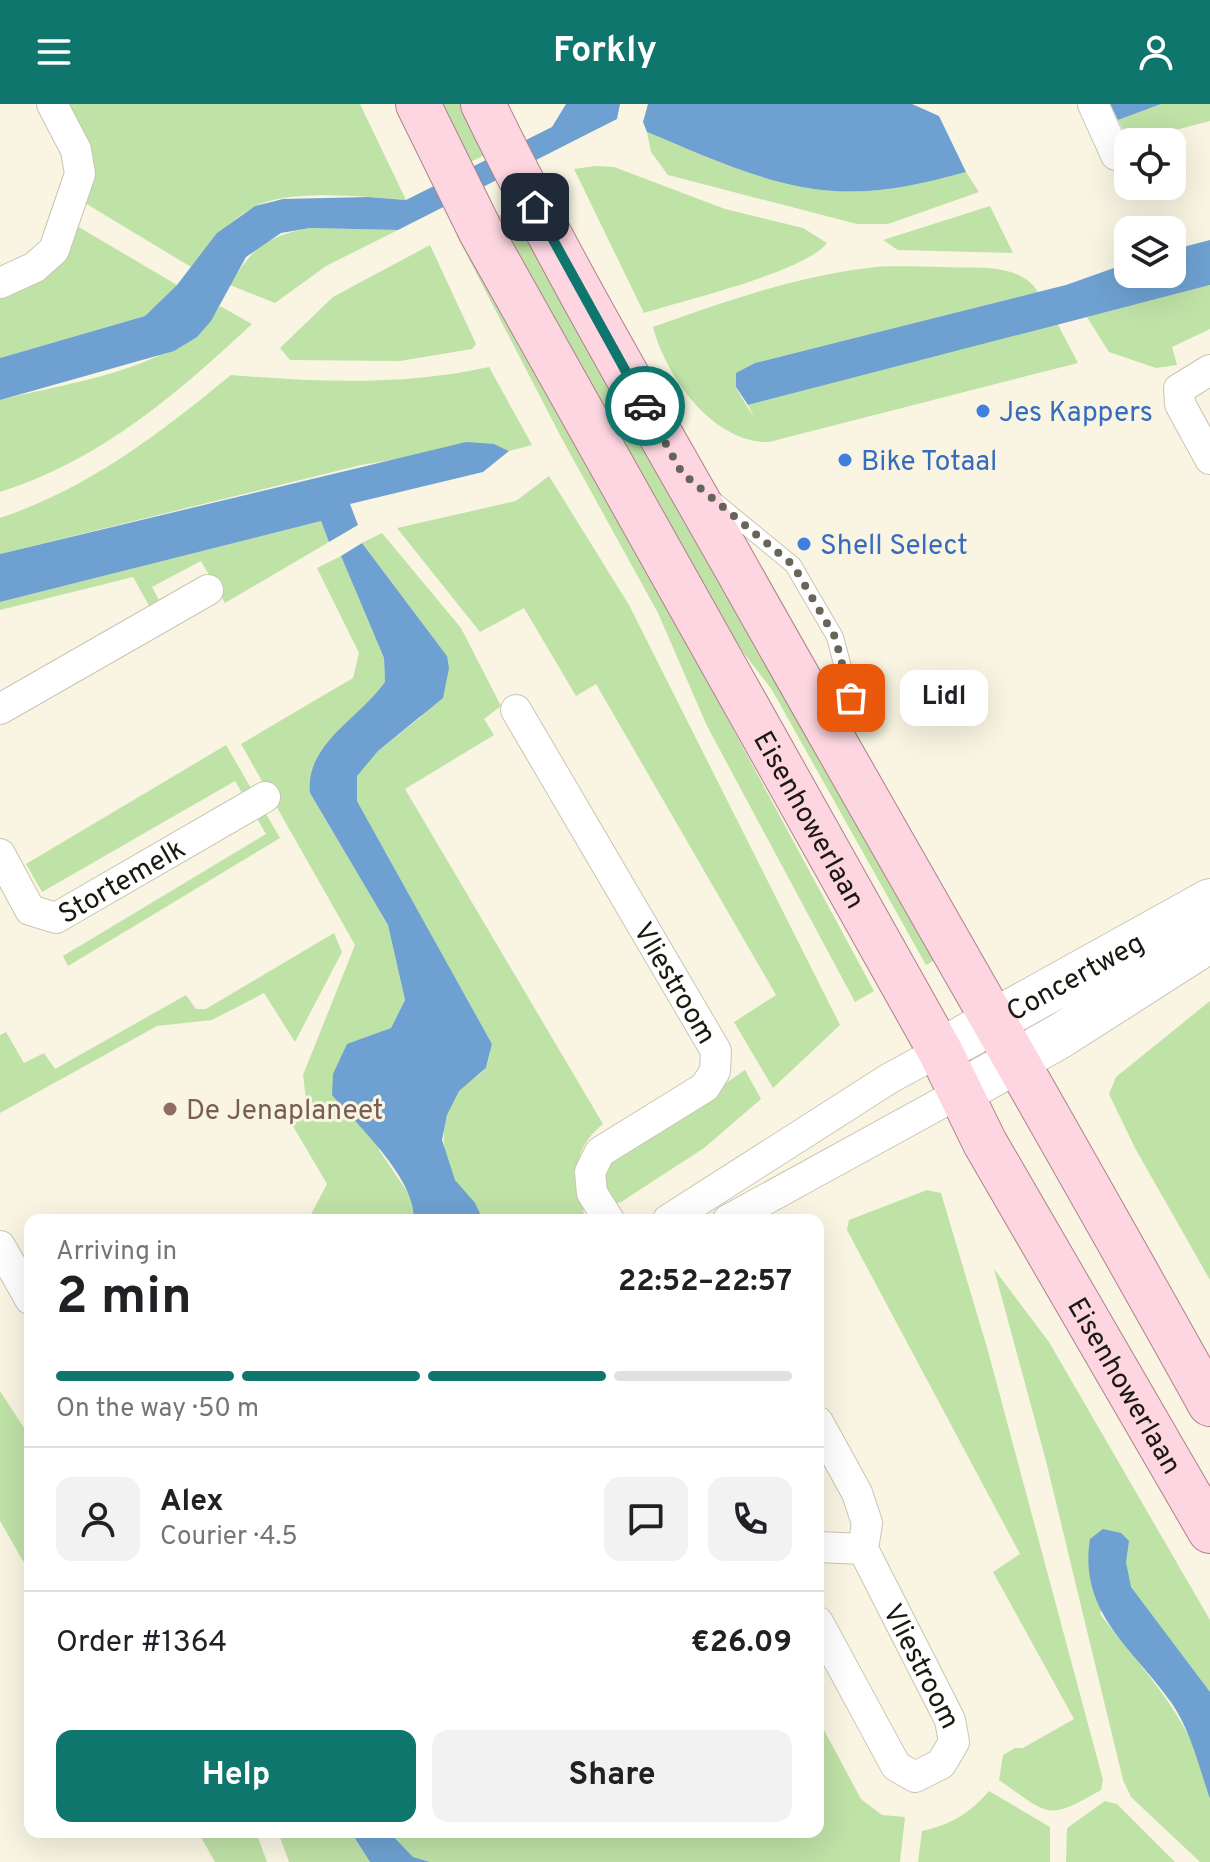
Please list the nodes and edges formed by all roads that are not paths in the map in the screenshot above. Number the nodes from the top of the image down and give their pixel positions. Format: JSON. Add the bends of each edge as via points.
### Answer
{"nodes":[{"id":1,"x":52,"y":104,"type":"edge"},
{"id":2,"x":418,"y":104,"type":"edge"},
{"id":3,"x":1093,"y":104,"type":"edge"},
{"id":4,"x":491,"y":122,"type":"edge"},
{"id":5,"x":1114,"y":151,"type":"edge"},
{"id":6,"x":0,"y":283,"type":"edge"},
{"id":7,"x":1210,"y":370,"type":"edge"},
{"id":8,"x":1210,"y":459,"type":"edge"},
{"id":9,"x":208,"y":590,"type":"dead end"},
{"id":10,"x":0,"y":709,"type":"edge"},
{"id":11,"x":516,"y":710,"type":"dead end"},
{"id":12,"x":265,"y":797,"type":"dead end"},
{"id":13,"x":0,"y":854,"type":"edge"},
{"id":14,"x":1210,"y":901,"type":"edge"},
{"id":15,"x":1210,"y":940,"type":"edge"},
{"id":16,"x":995,"y":1022,"type":"junction"},
{"id":17,"x":940,"y":1051,"type":"junction"},
{"id":18,"x":1017,"y":1061,"type":"junction"},
{"id":19,"x":961,"y":1092,"type":"junction"},
{"id":20,"x":605,"y":1214,"type":"edge"},
{"id":21,"x":677,"y":1214,"type":"edge"},
{"id":22,"x":739,"y":1214,"type":"edge"},
{"id":23,"x":0,"y":1246,"type":"edge"},
{"id":24,"x":24,"y":1288,"type":"edge"},
{"id":25,"x":1210,"y":1404,"type":"edge"},
{"id":26,"x":824,"y":1433,"type":"edge"},
{"id":27,"x":1210,"y":1531,"type":"edge"},
{"id":28,"x":824,"y":1547,"type":"edge"},
{"id":29,"x":863,"y":1549,"type":"junction"},
{"id":30,"x":824,"y":1633,"type":"edge"}],
"edges":[{"from":1,"to":6,"type":"street","via":[[76,150],[80,174],[54,250],[35,267]]},
{"from":2,"to":17,"type":"main road","name":"Eisenhowerlaan","via":[[481,232]]},
{"from":3,"to":5,"type":"street"},
{"from":4,"to":16,"type":"main road","name":"Eisenhowerlaan","via":[[682,473]]},
{"from":7,"to":8,"type":"street","via":[[1179,389],[1180,404]]},
{"from":9,"to":10,"type":"street"},
{"from":11,"to":20,"type":"street","name":"Vliestroom","via":[[716,1051],[715,1071],[705,1087],[600,1152],[590,1172],[592,1193]]},
{"from":12,"to":13,"type":"street","name":"Stortemelk","via":[[56,918],[30,910]]},
{"from":14,"to":16,"type":"street","name":"Concertweg"},
{"from":15,"to":18,"type":"street","name":"Concertweg"},
{"from":16,"to":17,"type":"street","name":"Concertweg"},
{"from":16,"to":18,"type":"main road","name":"Eisenhowerlaan"},
{"from":17,"to":19,"type":"main road","name":"Eisenhowerlaan"},
{"from":17,"to":21,"type":"street"},
{"from":18,"to":19,"type":"street","name":"Concertweg"},
{"from":18,"to":25,"type":"main road","name":"Eisenhowerlaan"},
{"from":19,"to":22,"type":"street"},
{"from":19,"to":27,"type":"main road","name":"Eisenhowerlaan","via":[[985,1143]]},
{"from":23,"to":24,"type":"street"},
{"from":26,"to":29,"type":"street","name":"Vliestroom","via":[[857,1493],[867,1523]]},
{"from":28,"to":29,"type":"street"},
{"from":29,"to":30,"type":"street","name":"Vliestroom","via":[[950,1720],[954,1742],[941,1764],[915,1777],[896,1766]]}]}
